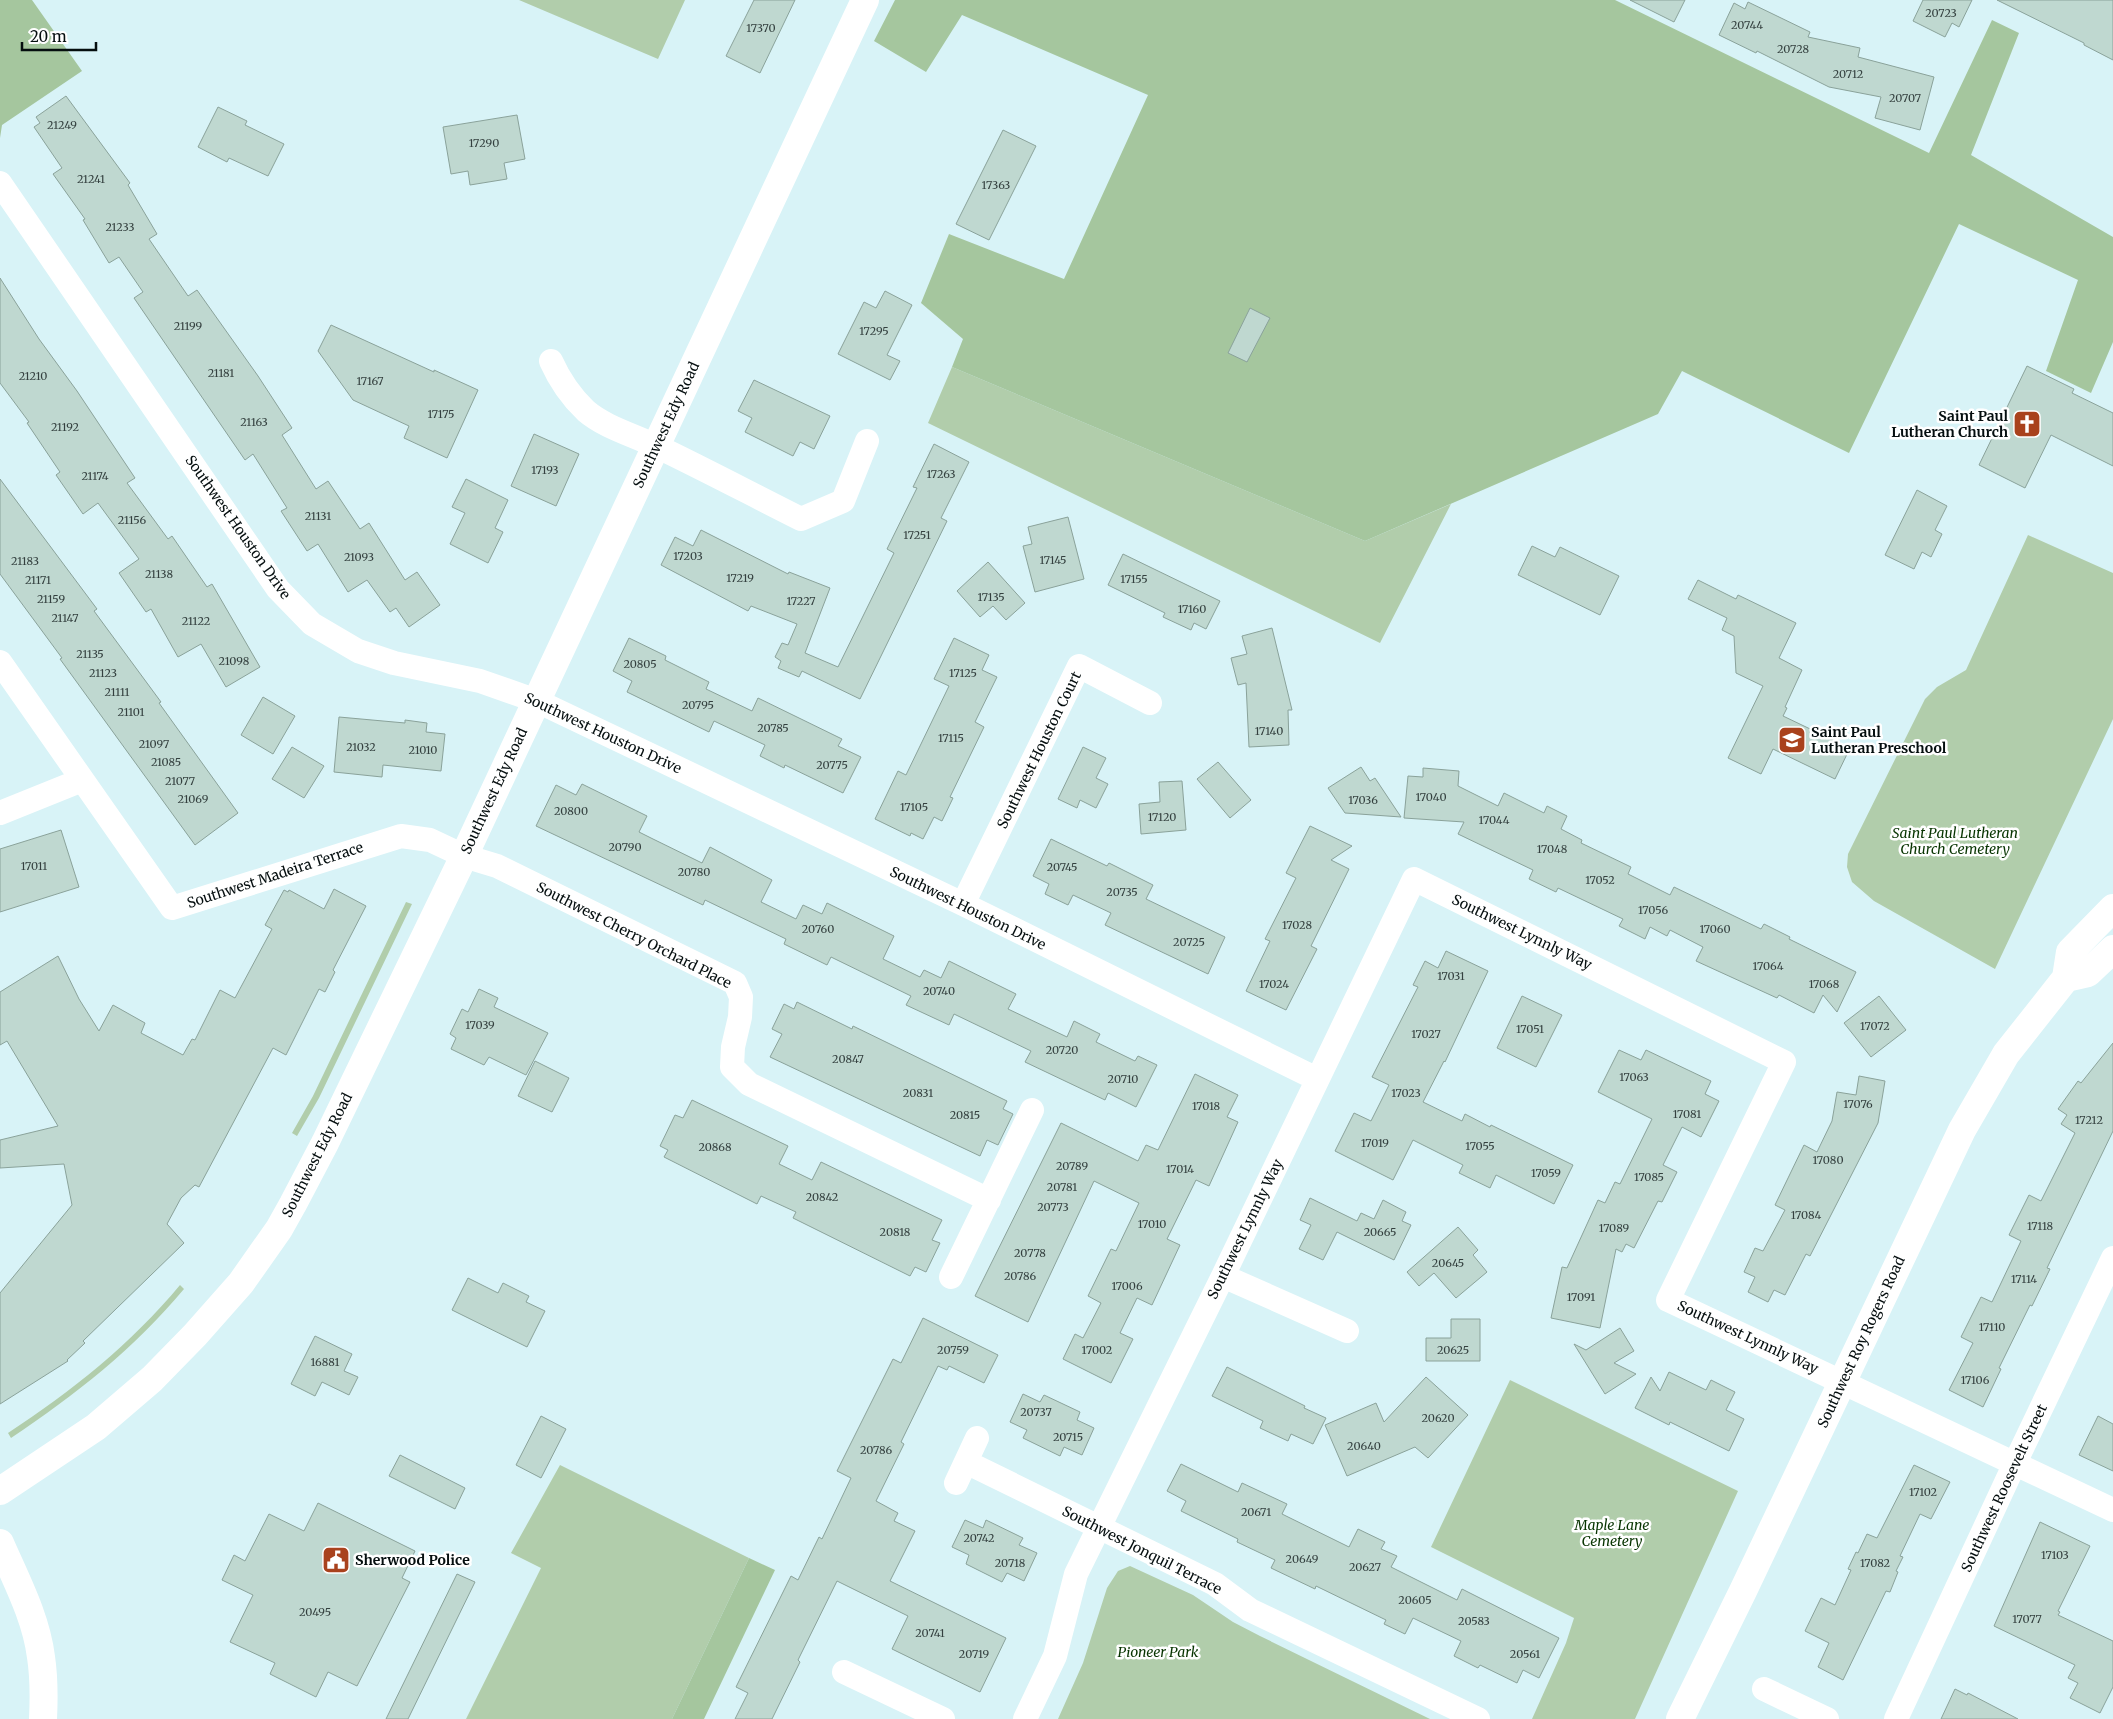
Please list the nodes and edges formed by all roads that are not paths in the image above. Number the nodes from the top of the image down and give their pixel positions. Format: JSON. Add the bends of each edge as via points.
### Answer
{"nodes":[{"id":1,"x":865,"y":0,"type":"edge"},
{"id":2,"x":0,"y":183,"type":"edge"},
{"id":3,"x":551,"y":361,"type":"dead end"},
{"id":4,"x":867,"y":441,"type":"dead end"},
{"id":5,"x":656,"y":446,"type":"junction"},
{"id":6,"x":0,"y":662,"type":"edge"},
{"id":7,"x":537,"y":700,"type":"junction"},
{"id":8,"x":1150,"y":703,"type":"dead end"},
{"id":9,"x":82,"y":780,"type":"junction"},
{"id":10,"x":0,"y":813,"type":"edge"},
{"id":11,"x":464,"y":856,"type":"junction"},
{"id":12,"x":963,"y":904,"type":"junction"},
{"id":13,"x":2113,"y":908,"type":"edge"},
{"id":14,"x":2113,"y":949,"type":"edge"},
{"id":15,"x":2066,"y":978,"type":"junction"},
{"id":16,"x":1317,"y":1079,"type":"junction"},
{"id":17,"x":1032,"y":1110,"type":"dead end"},
{"id":18,"x":989,"y":1200,"type":"junction"},
{"id":19,"x":2113,"y":1258,"type":"edge"},
{"id":20,"x":1223,"y":1276,"type":"junction"},
{"id":21,"x":951,"y":1277,"type":"dead end"},
{"id":22,"x":1347,"y":1331,"type":"dead end"},
{"id":23,"x":1842,"y":1381,"type":"junction"},
{"id":24,"x":977,"y":1438,"type":"dead end"},
{"id":25,"x":2015,"y":1463,"type":"junction"},
{"id":26,"x":0,"y":1491,"type":"edge"},
{"id":27,"x":2113,"y":1510,"type":"edge"},
{"id":28,"x":1099,"y":1527,"type":"junction"},
{"id":29,"x":0,"y":1543,"type":"edge"},
{"id":30,"x":844,"y":1672,"type":"dead end"},
{"id":31,"x":1764,"y":1689,"type":"dead end"},
{"id":32,"x":43,"y":1719,"type":"edge"},
{"id":33,"x":943,"y":1719,"type":"edge"},
{"id":34,"x":1025,"y":1719,"type":"edge"},
{"id":35,"x":1478,"y":1719,"type":"edge"},
{"id":36,"x":1680,"y":1719,"type":"edge"},
{"id":37,"x":1827,"y":1719,"type":"edge"},
{"id":38,"x":1896,"y":1719,"type":"edge"}],
"edges":[{"from":1,"to":5,"type":"main road","name":"Southwest Edy Road"},
{"from":2,"to":7,"type":"street","name":"Southwest Houston Drive","via":[[278,589],[312,624],[358,651],[394,663],[480,681]]},
{"from":3,"to":5,"type":"street","via":[[559,380],[587,412]]},
{"from":4,"to":5,"type":"street","via":[[843,501],[801,519]]},
{"from":5,"to":7,"type":"main road","name":"Southwest Edy Road"},
{"from":6,"to":9,"type":"street","name":"Southwest Madeira Terrace"},
{"from":7,"to":11,"type":"main road","name":"Southwest Edy Road"},
{"from":7,"to":12,"type":"street","name":"Southwest Houston Drive"},
{"from":8,"to":12,"type":"street","name":"Southwest Houston Court","via":[[1079,666]]},
{"from":9,"to":10,"type":"street"},
{"from":9,"to":11,"type":"street","name":"Southwest Madeira Terrace","via":[[172,908],[401,836],[430,840]]},
{"from":11,"to":18,"type":"street","name":"Southwest Cherry Orchard Place","via":[[497,866],[735,983],[741,997],[732,1067],[749,1084]]},
{"from":11,"to":26,"type":"main road","name":"Southwest Edy Road","via":[[307,1180],[255,1263],[195,1335],[124,1404],[64,1450]]},
{"from":12,"to":16,"type":"street","name":"Southwest Houston Drive"},
{"from":13,"to":15,"type":"main road","name":"Southwest Roy Rogers Road","via":[[2070,952]]},
{"from":14,"to":15,"type":"main road","via":[[2088,973]]},
{"from":15,"to":23,"type":"main road","name":"Southwest Roy Rogers Road","via":[[2006,1054],[1962,1130]]},
{"from":16,"to":20,"type":"street","name":"Southwest Lynnly Way"},
{"from":16,"to":23,"type":"street","name":"Southwest Lynnly Way","via":[[1414,879],[1784,1062],[1668,1300]]},
{"from":17,"to":18,"type":"street"},
{"from":18,"to":21,"type":"street"},
{"from":19,"to":25,"type":"street","name":"Southwest Roosevelt Street"},
{"from":20,"to":22,"type":"street"},
{"from":20,"to":28,"type":"street","name":"Southwest Lynnly Way"},
{"from":23,"to":25,"type":"street","name":"Southwest Lynnly Way"},
{"from":23,"to":36,"type":"main road","name":"Southwest Roy Rogers Road"},
{"from":24,"to":28,"type":"street","name":"Southwest Jonquil Terrace","via":[[961,1473]]},
{"from":25,"to":27,"type":"street","name":"Southwest Lynnly Way"},
{"from":25,"to":38,"type":"street","name":"Southwest Roosevelt Street"},
{"from":28,"to":34,"type":"street","name":"Southwest Lynnly Way","via":[[1076,1574],[1055,1656]]},
{"from":28,"to":35,"type":"street","name":"Southwest Jonquil Terrace","via":[[1215,1584],[1250,1610]]},
{"from":29,"to":32,"type":"main road","via":[[38,1640],[42,1658]]},
{"from":30,"to":33,"type":"street"},
{"from":31,"to":37,"type":"street"}]}
